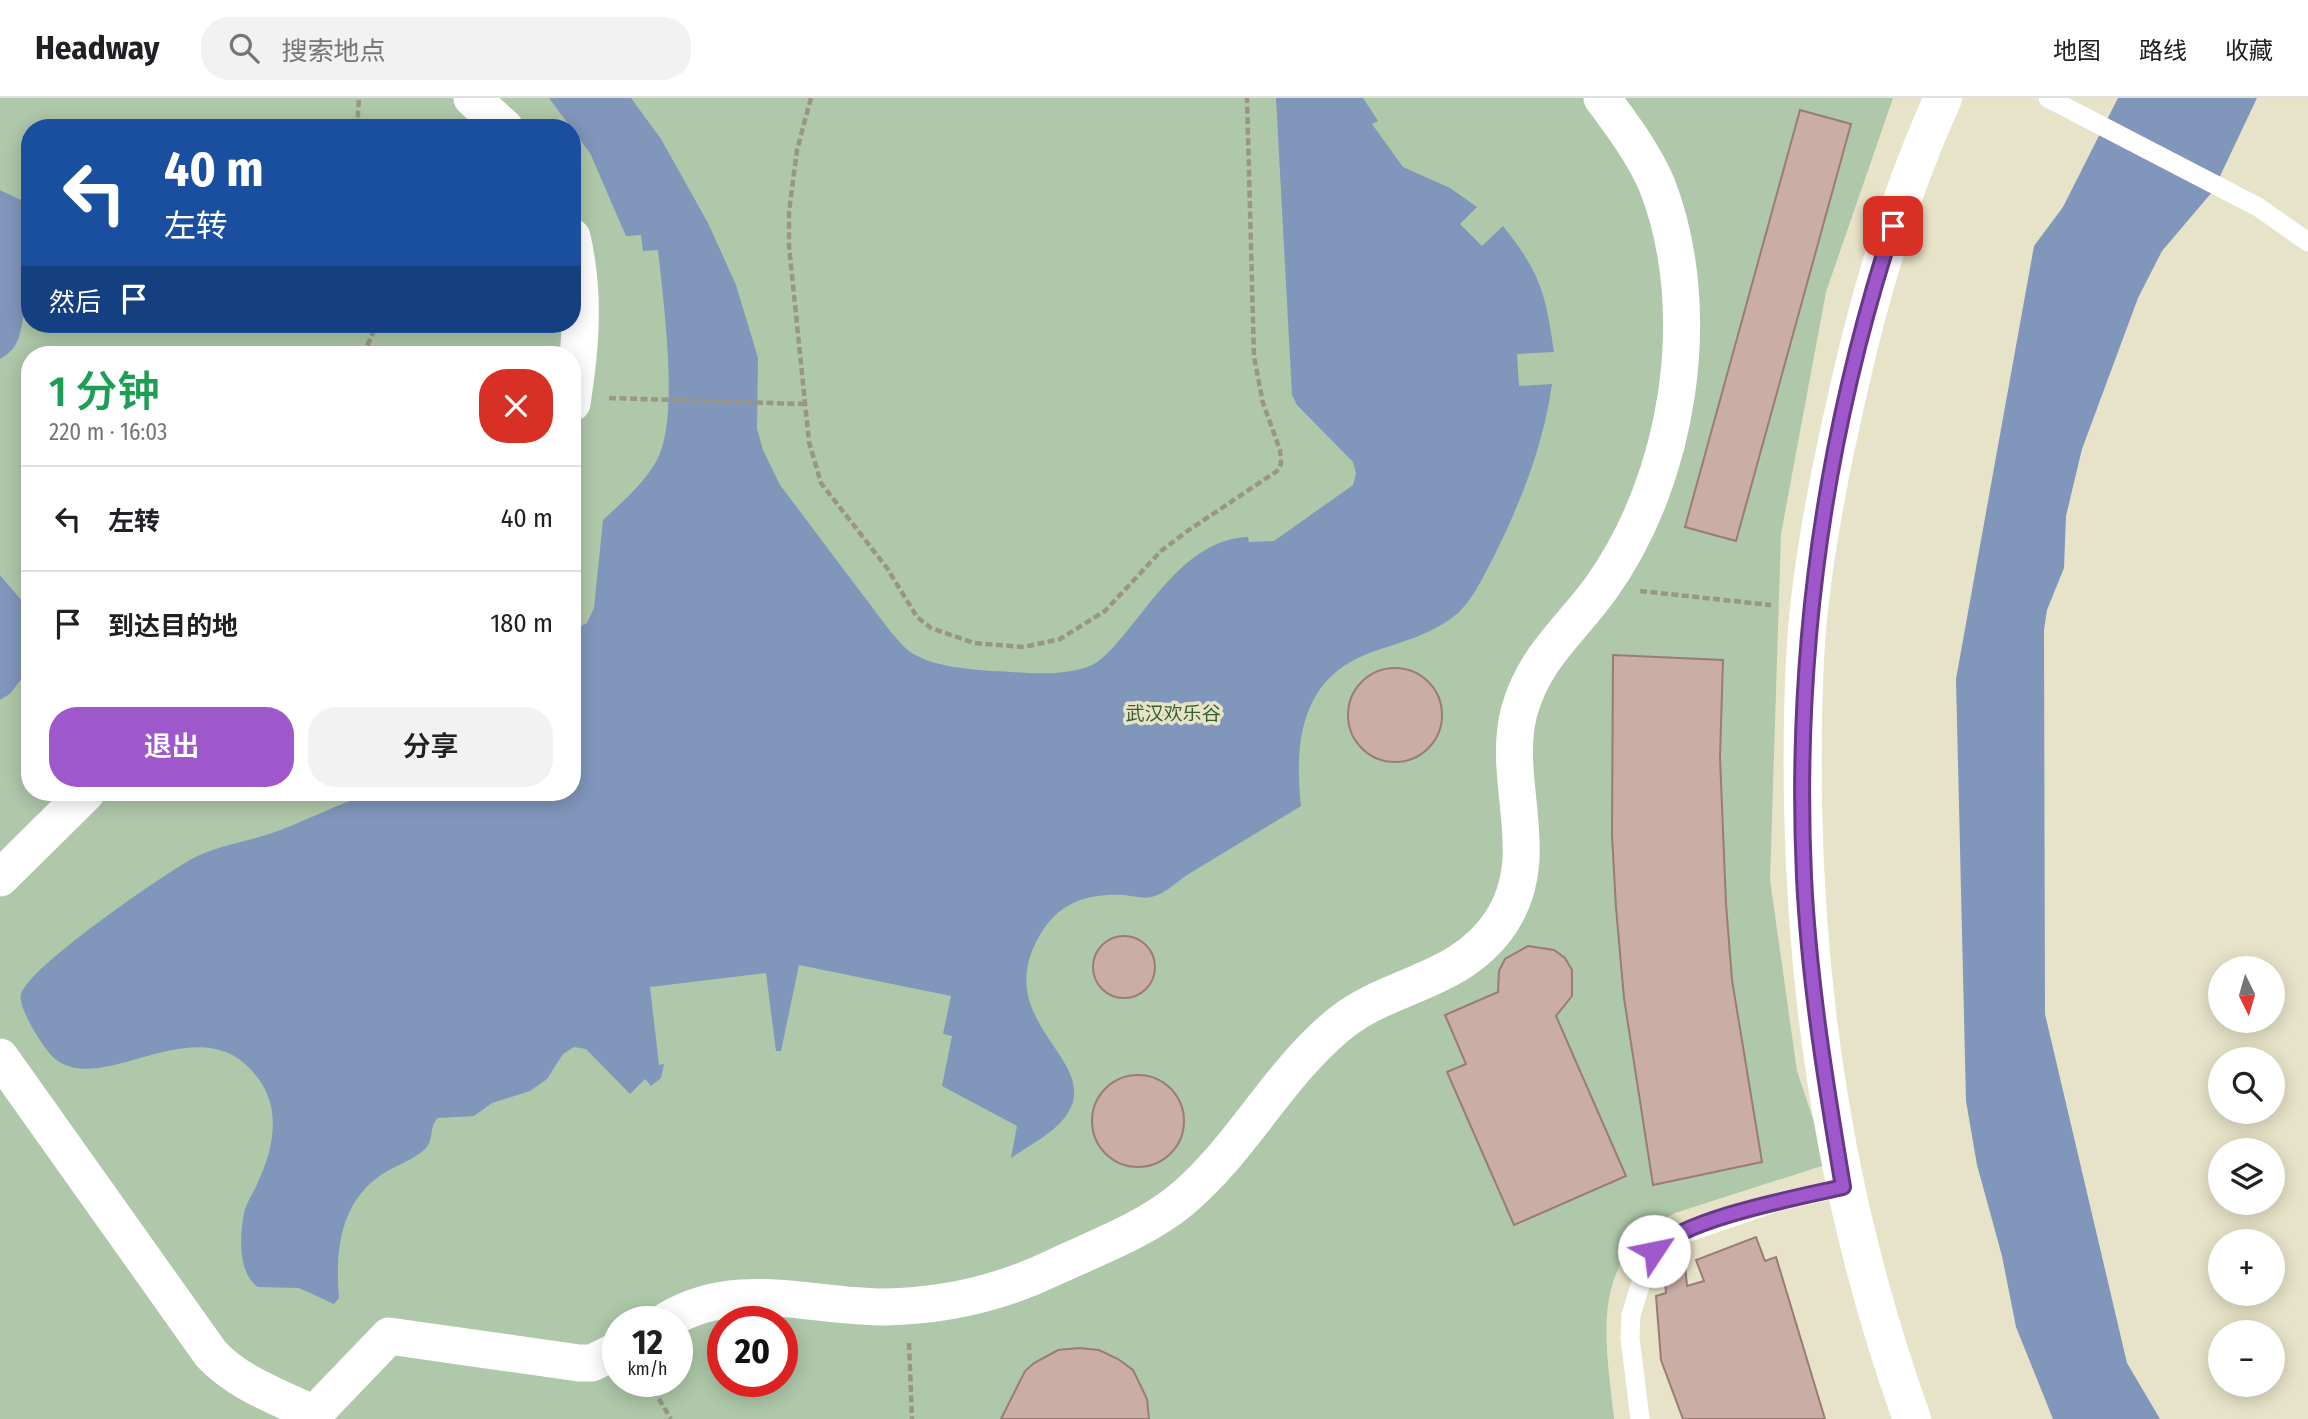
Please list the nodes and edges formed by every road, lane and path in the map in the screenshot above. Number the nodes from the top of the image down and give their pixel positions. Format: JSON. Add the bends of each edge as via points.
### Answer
{"nodes":[{"id":1,"x":359,"y":98,"type":"edge"},
{"id":2,"x":472,"y":98,"type":"edge"},
{"id":3,"x":811,"y":98,"type":"edge"},
{"id":4,"x":1247,"y":98,"type":"edge"},
{"id":5,"x":1602,"y":98,"type":"edge"},
{"id":6,"x":1943,"y":98,"type":"edge"},
{"id":7,"x":2048,"y":98,"type":"edge"},
{"id":8,"x":358,"y":119,"type":"edge"},
{"id":9,"x":495,"y":119,"type":"edge"},
{"id":10,"x":2308,"y":242,"type":"edge"},
{"id":11,"x":581,"y":283,"type":"edge"},
{"id":12,"x":581,"y":324,"type":"edge"},
{"id":13,"x":640,"y":399,"type":"dead end"},
{"id":14,"x":803,"y":404,"type":"junction"},
{"id":15,"x":1601,"y":587,"type":"junction"},
{"id":16,"x":1809,"y":609,"type":"junction"},
{"id":17,"x":78,"y":801,"type":"edge"},
{"id":18,"x":0,"y":878,"type":"edge"},
{"id":19,"x":0,"y":1057,"type":"edge"},
{"id":20,"x":1843,"y":1187,"type":"junction"},
{"id":21,"x":906,"y":1306,"type":"junction"},
{"id":22,"x":693,"y":1307,"type":"edge"},
{"id":23,"x":602,"y":1358,"type":"edge"},
{"id":24,"x":658,"y":1397,"type":"edge"},
{"id":25,"x":671,"y":1419,"type":"edge"},
{"id":26,"x":912,"y":1419,"type":"edge"},
{"id":27,"x":1640,"y":1419,"type":"edge"},
{"id":28,"x":1912,"y":1419,"type":"edge"}],
"edges":[{"from":1,"to":8,"type":"path"},
{"from":2,"to":9,"type":"street"},
{"from":3,"to":14,"type":"path","via":[[797,150],[789,212]]},
{"from":4,"to":14,"type":"path","via":[[1254,357],[1281,464],[1161,551],[1092,622],[1060,639],[1024,647],[974,643],[931,628],[917,617],[887,568],[821,483],[808,442]]},
{"from":5,"to":15,"type":"street","via":[[1656,183],[1673,241],[1682,325],[1678,382],[1656,481],[1640,521]]},
{"from":6,"to":16,"type":"street","via":[[1873,287],[1831,464]]},
{"from":7,"to":10,"type":"lane","via":[[2258,207]]},
{"from":11,"to":12,"type":"street"},
{"from":13,"to":14,"type":"path"},
{"from":15,"to":16,"type":"path"},
{"from":15,"to":21,"type":"street","via":[[1545,654],[1519,713],[1516,767],[1522,863],[1513,900],[1486,941],[1449,970],[1360,1009],[1336,1027],[1201,1181],[1156,1217],[1014,1284],[984,1294]]},
{"from":16,"to":20,"type":"street","via":[[1802,765],[1804,879],[1825,1076]]},
{"from":17,"to":18,"type":"street"},
{"from":19,"to":23,"type":"street","via":[[218,1362],[239,1378],[314,1414],[389,1336],[579,1363]]},
{"from":20,"to":27,"type":"lane","via":[[1777,1202],[1663,1241],[1647,1263],[1630,1315]]},
{"from":20,"to":28,"type":"street"},
{"from":21,"to":22,"type":"street","via":[[733,1297]]},
{"from":21,"to":26,"type":"path"},
{"from":24,"to":25,"type":"path"}]}
